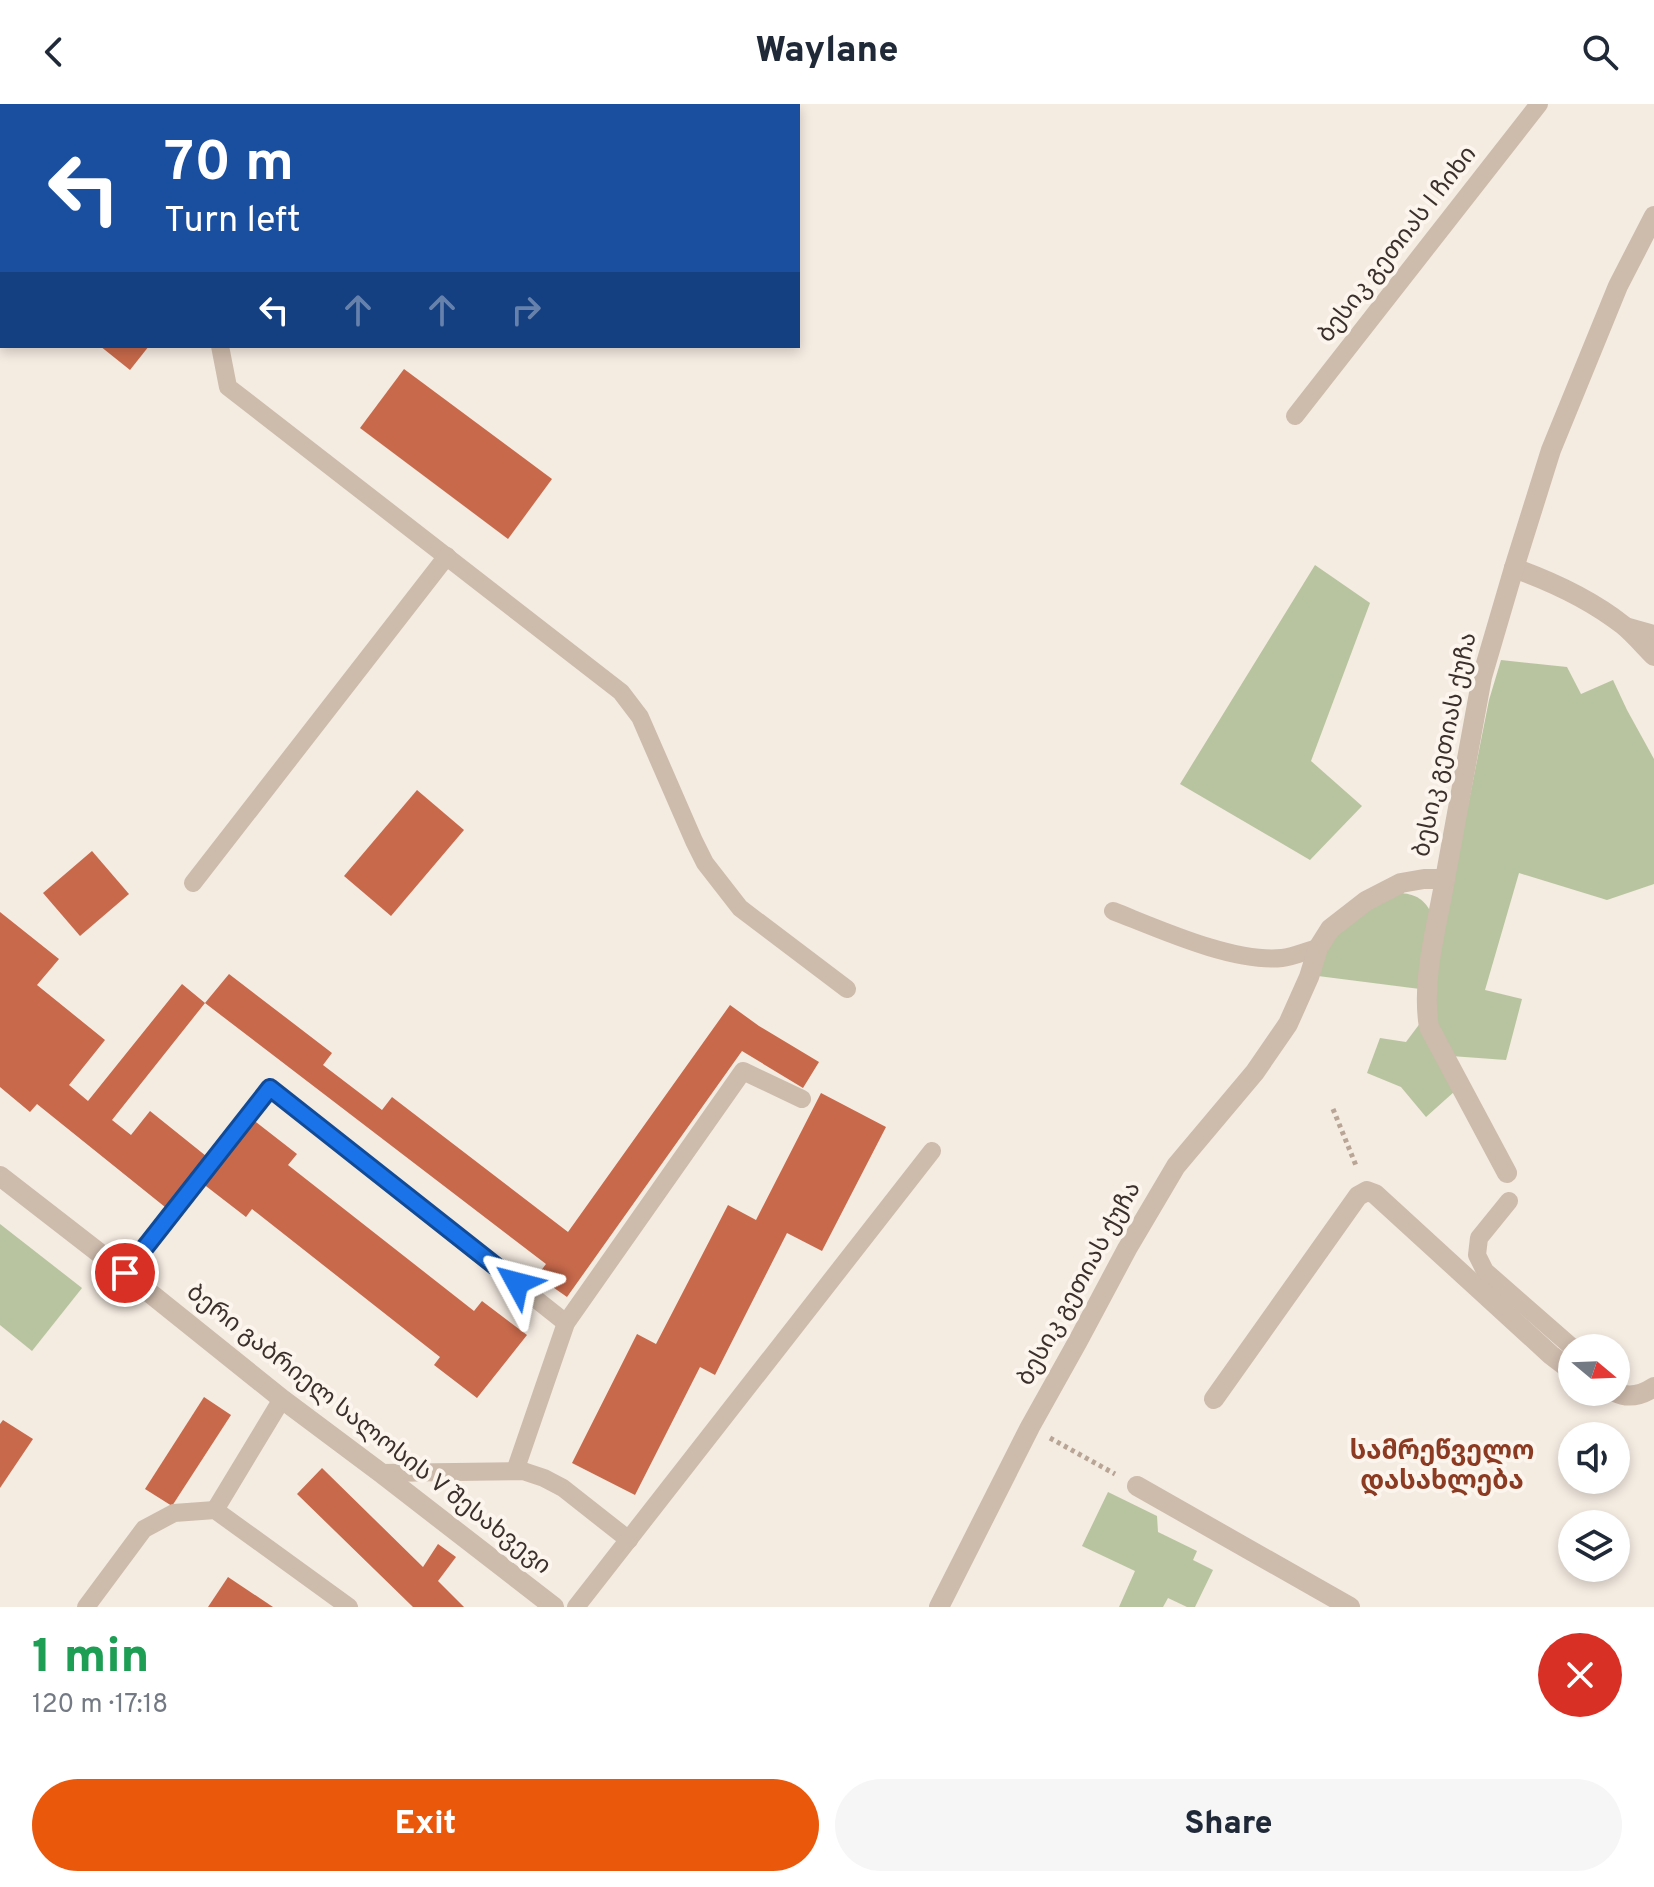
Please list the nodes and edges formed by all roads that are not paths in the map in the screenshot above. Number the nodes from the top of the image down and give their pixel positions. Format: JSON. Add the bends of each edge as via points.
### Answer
{"nodes":[{"id":1,"x":1539,"y":104,"type":"edge"},
{"id":2,"x":1654,"y":216,"type":"edge"},
{"id":3,"x":220,"y":348,"type":"edge"},
{"id":4,"x":1295,"y":416,"type":"dead end"},
{"id":5,"x":447,"y":556,"type":"junction"},
{"id":6,"x":1514,"y":568,"type":"junction"},
{"id":7,"x":1625,"y":626,"type":"junction"},
{"id":8,"x":1654,"y":634,"type":"edge"},
{"id":9,"x":1654,"y":656,"type":"edge"},
{"id":10,"x":1445,"y":879,"type":"junction"},
{"id":11,"x":193,"y":883,"type":"dead end"},
{"id":12,"x":1113,"y":911,"type":"dead end"},
{"id":13,"x":1318,"y":948,"type":"junction"},
{"id":14,"x":847,"y":989,"type":"dead end"},
{"id":15,"x":802,"y":1099,"type":"dead end"},
{"id":16,"x":932,"y":1151,"type":"dead end"},
{"id":17,"x":1507,"y":1173,"type":"dead end"},
{"id":18,"x":0,"y":1176,"type":"edge"},
{"id":19,"x":1509,"y":1201,"type":"dead end"},
{"id":20,"x":125,"y":1273,"type":"junction"},
{"id":21,"x":566,"y":1323,"type":"junction"},
{"id":22,"x":1558,"y":1335,"type":"edge"},
{"id":23,"x":1558,"y":1360,"type":"edge"},
{"id":24,"x":1654,"y":1387,"type":"edge"},
{"id":25,"x":1630,"y":1396,"type":"edge"},
{"id":26,"x":282,"y":1399,"type":"junction"},
{"id":27,"x":1214,"y":1399,"type":"dead end"},
{"id":28,"x":515,"y":1471,"type":"junction"},
{"id":29,"x":381,"y":1473,"type":"junction"},
{"id":30,"x":1137,"y":1486,"type":"road end"},
{"id":31,"x":215,"y":1510,"type":"junction"},
{"id":32,"x":629,"y":1540,"type":"junction"},
{"id":33,"x":86,"y":1607,"type":"edge"},
{"id":34,"x":349,"y":1607,"type":"edge"},
{"id":35,"x":554,"y":1607,"type":"edge"},
{"id":36,"x":576,"y":1607,"type":"edge"},
{"id":37,"x":939,"y":1607,"type":"edge"},
{"id":38,"x":1350,"y":1607,"type":"edge"}],
"edges":[{"from":1,"to":4,"type":"lane","name":"ბესიკ გეთიას I ჩიხი"},
{"from":2,"to":6,"type":"street","name":"ბესიკ გეთიას ქუჩა","via":[[1618,286],[1551,450]]},
{"from":3,"to":5,"type":"lane","via":[[228,387]]},
{"from":5,"to":11,"type":"lane"},
{"from":5,"to":14,"type":"lane","via":[[621,692],[640,717],[705,863],[740,908]]},
{"from":6,"to":7,"type":"street","via":[[1554,582]]},
{"from":6,"to":10,"type":"street","name":"ბესიკ გეთიას ქუჩა","via":[[1482,677]]},
{"from":7,"to":8,"type":"lane"},
{"from":7,"to":9,"type":"street"},
{"from":10,"to":13,"type":"street","name":"ბესიკ გეთიას ქუჩა","via":[[1401,883],[1366,901],[1330,929]]},
{"from":10,"to":17,"type":"street","via":[[1427,981],[1429,1027]]},
{"from":12,"to":13,"type":"lane","via":[[1201,945],[1253,957],[1283,958]]},
{"from":13,"to":37,"type":"street","name":"ბესიკ გეთიას ქუჩა","via":[[1288,1024],[1176,1166],[1127,1249]]},
{"from":15,"to":21,"type":"lane","via":[[743,1071]]},
{"from":16,"to":32,"type":"lane"},
{"from":18,"to":20,"type":"street","name":"ბერი გაბრიელ სალოსის V შესახვევი"},
{"from":19,"to":22,"type":"lane","via":[[1479,1238],[1477,1255],[1485,1271]]},
{"from":20,"to":21,"type":"lane","via":[[270,1088]]},
{"from":20,"to":26,"type":"street","name":"ბერი გაბრიელ სალოსის V შესახვევი"},
{"from":21,"to":28,"type":"lane"},
{"from":23,"to":27,"type":"street","via":[[1367,1191],[1358,1196]]},
{"from":24,"to":25,"type":"street"},
{"from":26,"to":29,"type":"street","name":"ბერი გაბრიელ სალოსის V შესახვევი"},
{"from":26,"to":31,"type":"lane"},
{"from":28,"to":29,"type":"lane"},
{"from":28,"to":32,"type":"lane","via":[[563,1488]]},
{"from":29,"to":35,"type":"street","name":"ბერი გაბრიელ სალოსის V შესახვევი"},
{"from":30,"to":38,"type":"street"},
{"from":31,"to":33,"type":"lane","via":[[174,1513],[144,1529]]},
{"from":31,"to":34,"type":"lane"},
{"from":32,"to":36,"type":"lane"}]}
